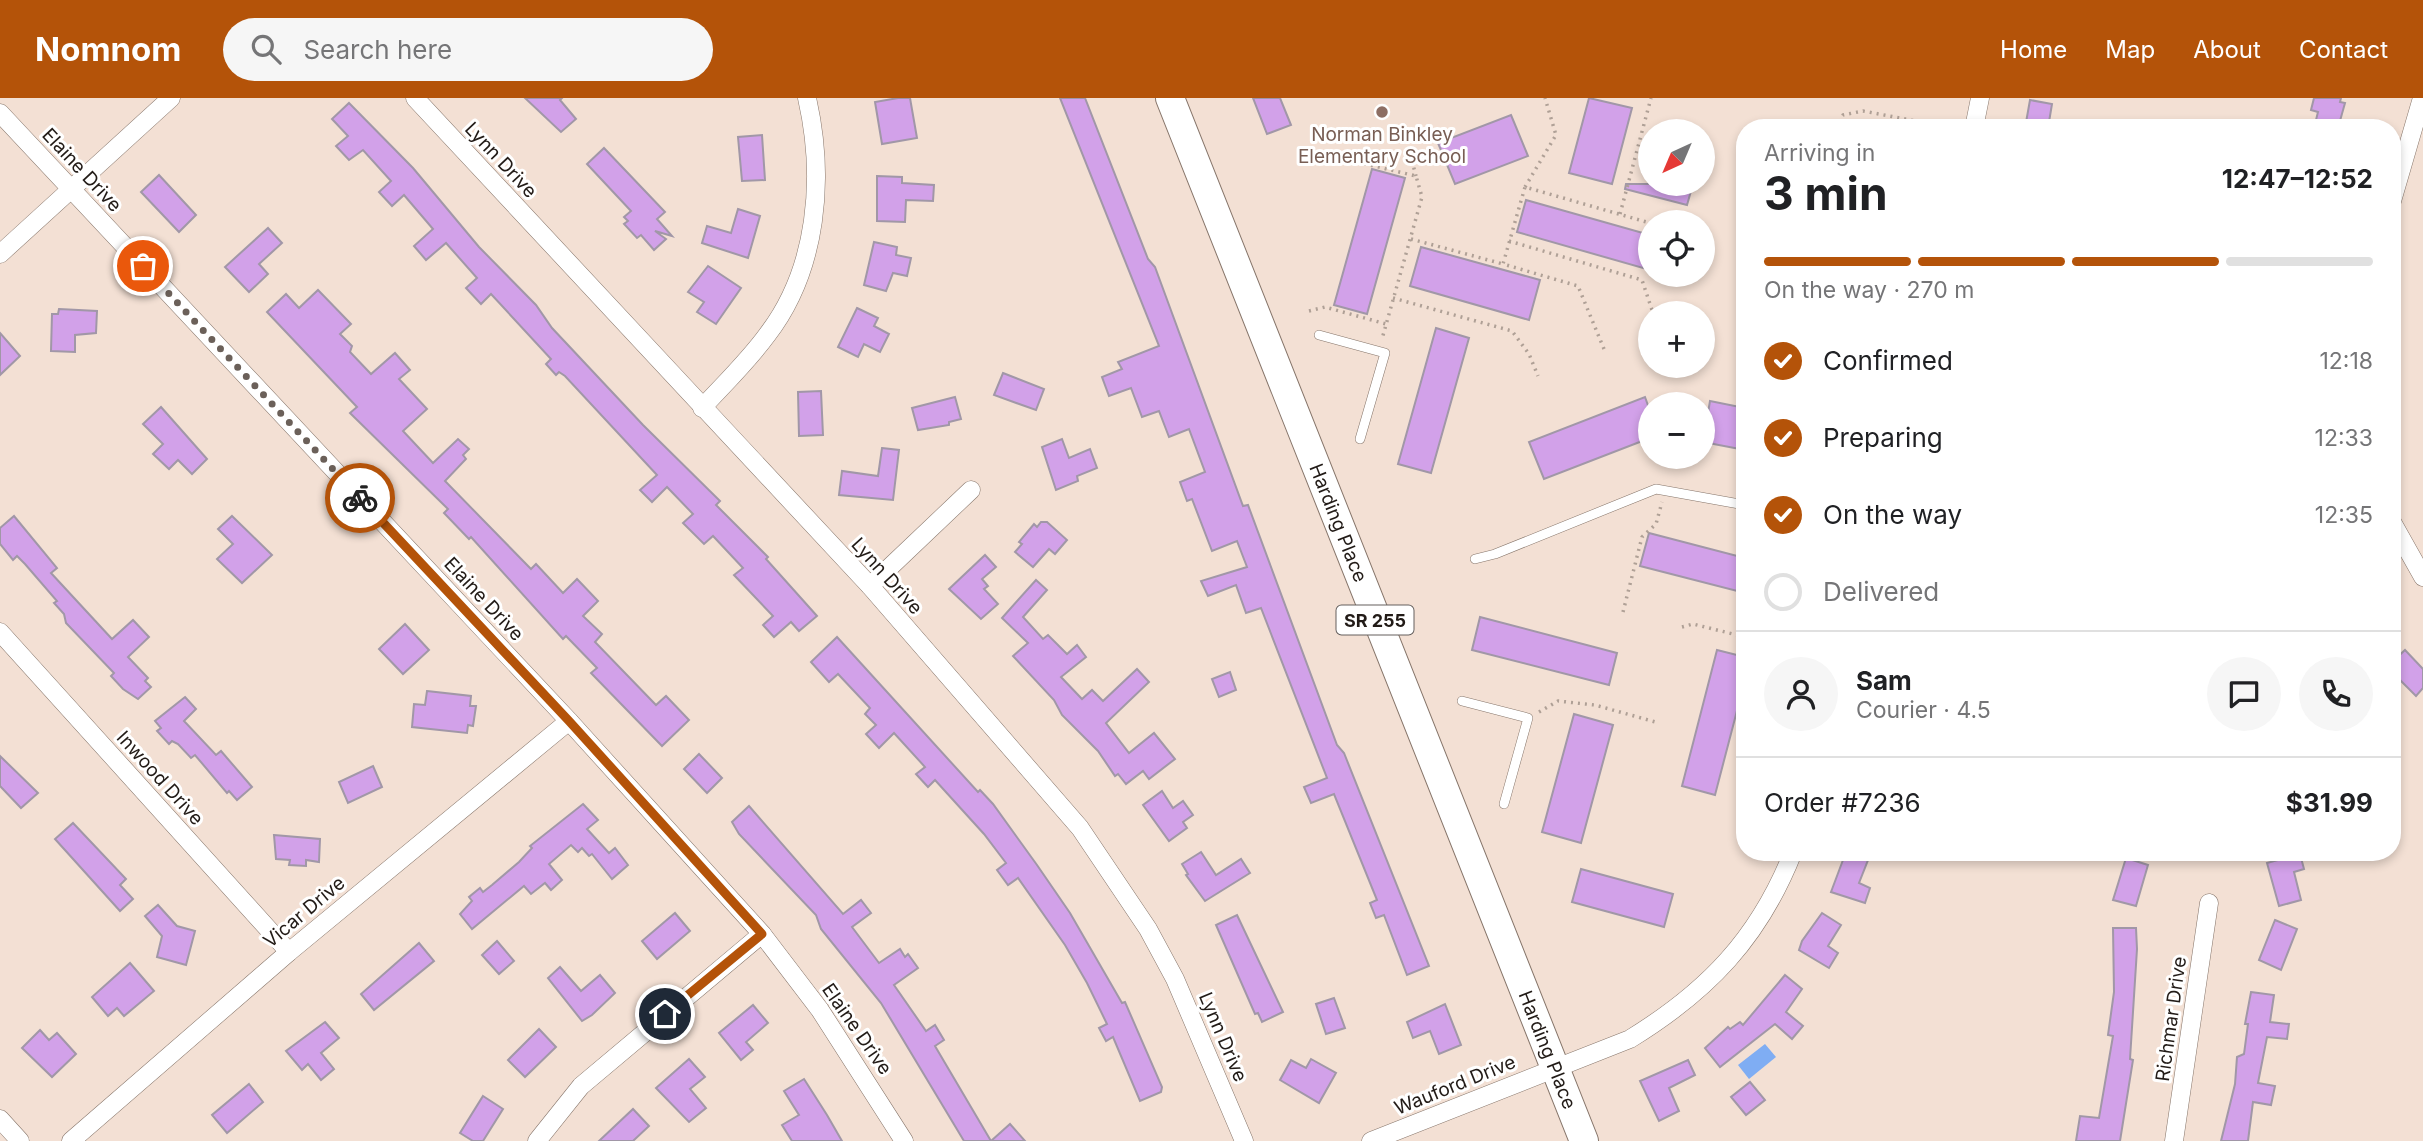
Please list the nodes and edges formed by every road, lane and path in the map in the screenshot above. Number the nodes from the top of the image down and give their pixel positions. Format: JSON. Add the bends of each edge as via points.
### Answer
{"nodes":[{"id":1,"x":171,"y":98,"type":"edge"},
{"id":2,"x":415,"y":98,"type":"edge"},
{"id":3,"x":807,"y":98,"type":"edge"},
{"id":4,"x":1170,"y":98,"type":"edge"},
{"id":5,"x":1545,"y":98,"type":"edge"},
{"id":6,"x":1651,"y":98,"type":"edge"},
{"id":7,"x":1980,"y":98,"type":"edge"},
{"id":8,"x":2423,"y":98,"type":"edge"},
{"id":9,"x":0,"y":113,"type":"edge"},
{"id":10,"x":1841,"y":119,"type":"edge"},
{"id":11,"x":1902,"y":119,"type":"edge"},
{"id":12,"x":1976,"y":119,"type":"edge"},
{"id":13,"x":1403,"y":127,"type":"dead end"},
{"id":14,"x":1337,"y":157,"type":"dead end"},
{"id":15,"x":2401,"y":171,"type":"edge"},
{"id":16,"x":1416,"y":176,"type":"junction"},
{"id":17,"x":1525,"y":187,"type":"junction"},
{"id":18,"x":71,"y":189,"type":"junction"},
{"id":19,"x":1620,"y":214,"type":"junction"},
{"id":20,"x":1638,"y":219,"type":"edge"},
{"id":21,"x":1410,"y":239,"type":"junction"},
{"id":22,"x":1509,"y":241,"type":"junction"},
{"id":23,"x":0,"y":254,"type":"edge"},
{"id":24,"x":1503,"y":264,"type":"junction"},
{"id":25,"x":1393,"y":298,"type":"junction"},
{"id":26,"x":1649,"y":301,"type":"edge"},
{"id":27,"x":1309,"y":311,"type":"dead end"},
{"id":28,"x":1386,"y":324,"type":"junction"},
{"id":29,"x":1319,"y":335,"type":"dead end"},
{"id":30,"x":1604,"y":349,"type":"dead end"},
{"id":31,"x":1378,"y":351,"type":"junction"},
{"id":32,"x":1538,"y":376,"type":"dead end"},
{"id":33,"x":702,"y":408,"type":"junction"},
{"id":34,"x":1360,"y":439,"type":"dead end"},
{"id":35,"x":971,"y":490,"type":"dead end"},
{"id":36,"x":1665,"y":490,"type":"junction"},
{"id":37,"x":1736,"y":503,"type":"edge"},
{"id":38,"x":2401,"y":538,"type":"edge"},
{"id":39,"x":1475,"y":559,"type":"dead end"},
{"id":40,"x":2423,"y":577,"type":"edge"},
{"id":41,"x":870,"y":586,"type":"junction"},
{"id":42,"x":1623,"y":612,"type":"dead end"},
{"id":43,"x":1682,"y":628,"type":"dead end"},
{"id":44,"x":0,"y":632,"type":"edge"},
{"id":45,"x":1736,"y":635,"type":"edge"},
{"id":46,"x":1462,"y":701,"type":"dead end"},
{"id":47,"x":1528,"y":718,"type":"junction"},
{"id":48,"x":569,"y":721,"type":"junction"},
{"id":49,"x":1659,"y":723,"type":"dead end"},
{"id":50,"x":1504,"y":804,"type":"dead end"},
{"id":51,"x":1789,"y":861,"type":"edge"},
{"id":52,"x":2209,"y":903,"type":"dead end"},
{"id":53,"x":762,"y":934,"type":"junction"},
{"id":54,"x":289,"y":952,"type":"junction"},
{"id":55,"x":1553,"y":1069,"type":"junction"},
{"id":56,"x":0,"y":1119,"type":"edge"},
{"id":57,"x":20,"y":1141,"type":"edge"},
{"id":58,"x":71,"y":1141,"type":"edge"},
{"id":59,"x":537,"y":1141,"type":"edge"},
{"id":60,"x":904,"y":1141,"type":"edge"},
{"id":61,"x":1244,"y":1141,"type":"edge"},
{"id":62,"x":1371,"y":1141,"type":"edge"},
{"id":63,"x":1584,"y":1141,"type":"edge"},
{"id":64,"x":2174,"y":1141,"type":"edge"}],
"edges":[{"from":1,"to":18,"type":"street"},
{"from":2,"to":33,"type":"street","name":"Lynn Drive"},
{"from":3,"to":33,"type":"street","via":[[819,176],[804,259],[768,335]]},
{"from":4,"to":55,"type":"main road","name":"Harding Place","number":"SR 255"},
{"from":5,"to":17,"type":"path","via":[[1556,135]]},
{"from":6,"to":19,"type":"path"},
{"from":7,"to":12,"type":"street"},
{"from":8,"to":15,"type":"street"},
{"from":9,"to":18,"type":"street","name":"Elaine Drive"},
{"from":10,"to":11,"type":"path","via":[[1855,111]]},
{"from":13,"to":16,"type":"path"},
{"from":14,"to":16,"type":"path"},
{"from":16,"to":21,"type":"path","via":[[1422,197]]},
{"from":17,"to":19,"type":"path"},
{"from":17,"to":22,"type":"path"},
{"from":18,"to":23,"type":"street"},
{"from":18,"to":48,"type":"street","name":"Elaine Drive"},
{"from":19,"to":20,"type":"path"},
{"from":21,"to":24,"type":"path"},
{"from":21,"to":25,"type":"path"},
{"from":22,"to":24,"type":"path"},
{"from":22,"to":26,"type":"path","via":[[1642,280]]},
{"from":24,"to":30,"type":"path","via":[[1578,286]]},
{"from":25,"to":28,"type":"path"},
{"from":25,"to":32,"type":"path","via":[[1512,331],[1530,354]]},
{"from":27,"to":28,"type":"path","via":[[1325,307]]},
{"from":28,"to":31,"type":"path"},
{"from":29,"to":31,"type":"lane"},
{"from":31,"to":34,"type":"lane","via":[[1385,353]]},
{"from":33,"to":41,"type":"street","name":"Lynn Drive"},
{"from":35,"to":41,"type":"street"},
{"from":36,"to":37,"type":"lane"},
{"from":36,"to":39,"type":"lane","via":[[1649,491]]},
{"from":36,"to":42,"type":"path","via":[[1656,524],[1642,537]]},
{"from":38,"to":40,"type":"street"},
{"from":41,"to":61,"type":"street","name":"Lynn Drive","via":[[1080,828],[1114,876],[1175,979]]},
{"from":43,"to":45,"type":"path","via":[[1693,624]]},
{"from":44,"to":54,"type":"street","name":"Inwood Drive"},
{"from":46,"to":47,"type":"lane"},
{"from":47,"to":49,"type":"path","via":[[1558,701],[1595,705]]},
{"from":47,"to":50,"type":"lane"},
{"from":48,"to":53,"type":"street","name":"Elaine Drive"},
{"from":48,"to":54,"type":"street","name":"Vicar Drive"},
{"from":51,"to":55,"type":"street","name":"Wauford Drive","via":[[1762,918],[1704,987],[1630,1039]]},
{"from":52,"to":64,"type":"street","name":"Richmar Drive"},
{"from":53,"to":59,"type":"street","via":[[581,1086]]},
{"from":53,"to":60,"type":"street","name":"Elaine Drive","via":[[820,1010]]},
{"from":54,"to":58,"type":"street","name":"Vicar Drive"},
{"from":55,"to":62,"type":"street","name":"Wauford Drive"},
{"from":55,"to":63,"type":"main road","name":"Harding Place","number":"SR 255"},
{"from":56,"to":57,"type":"street"}]}
